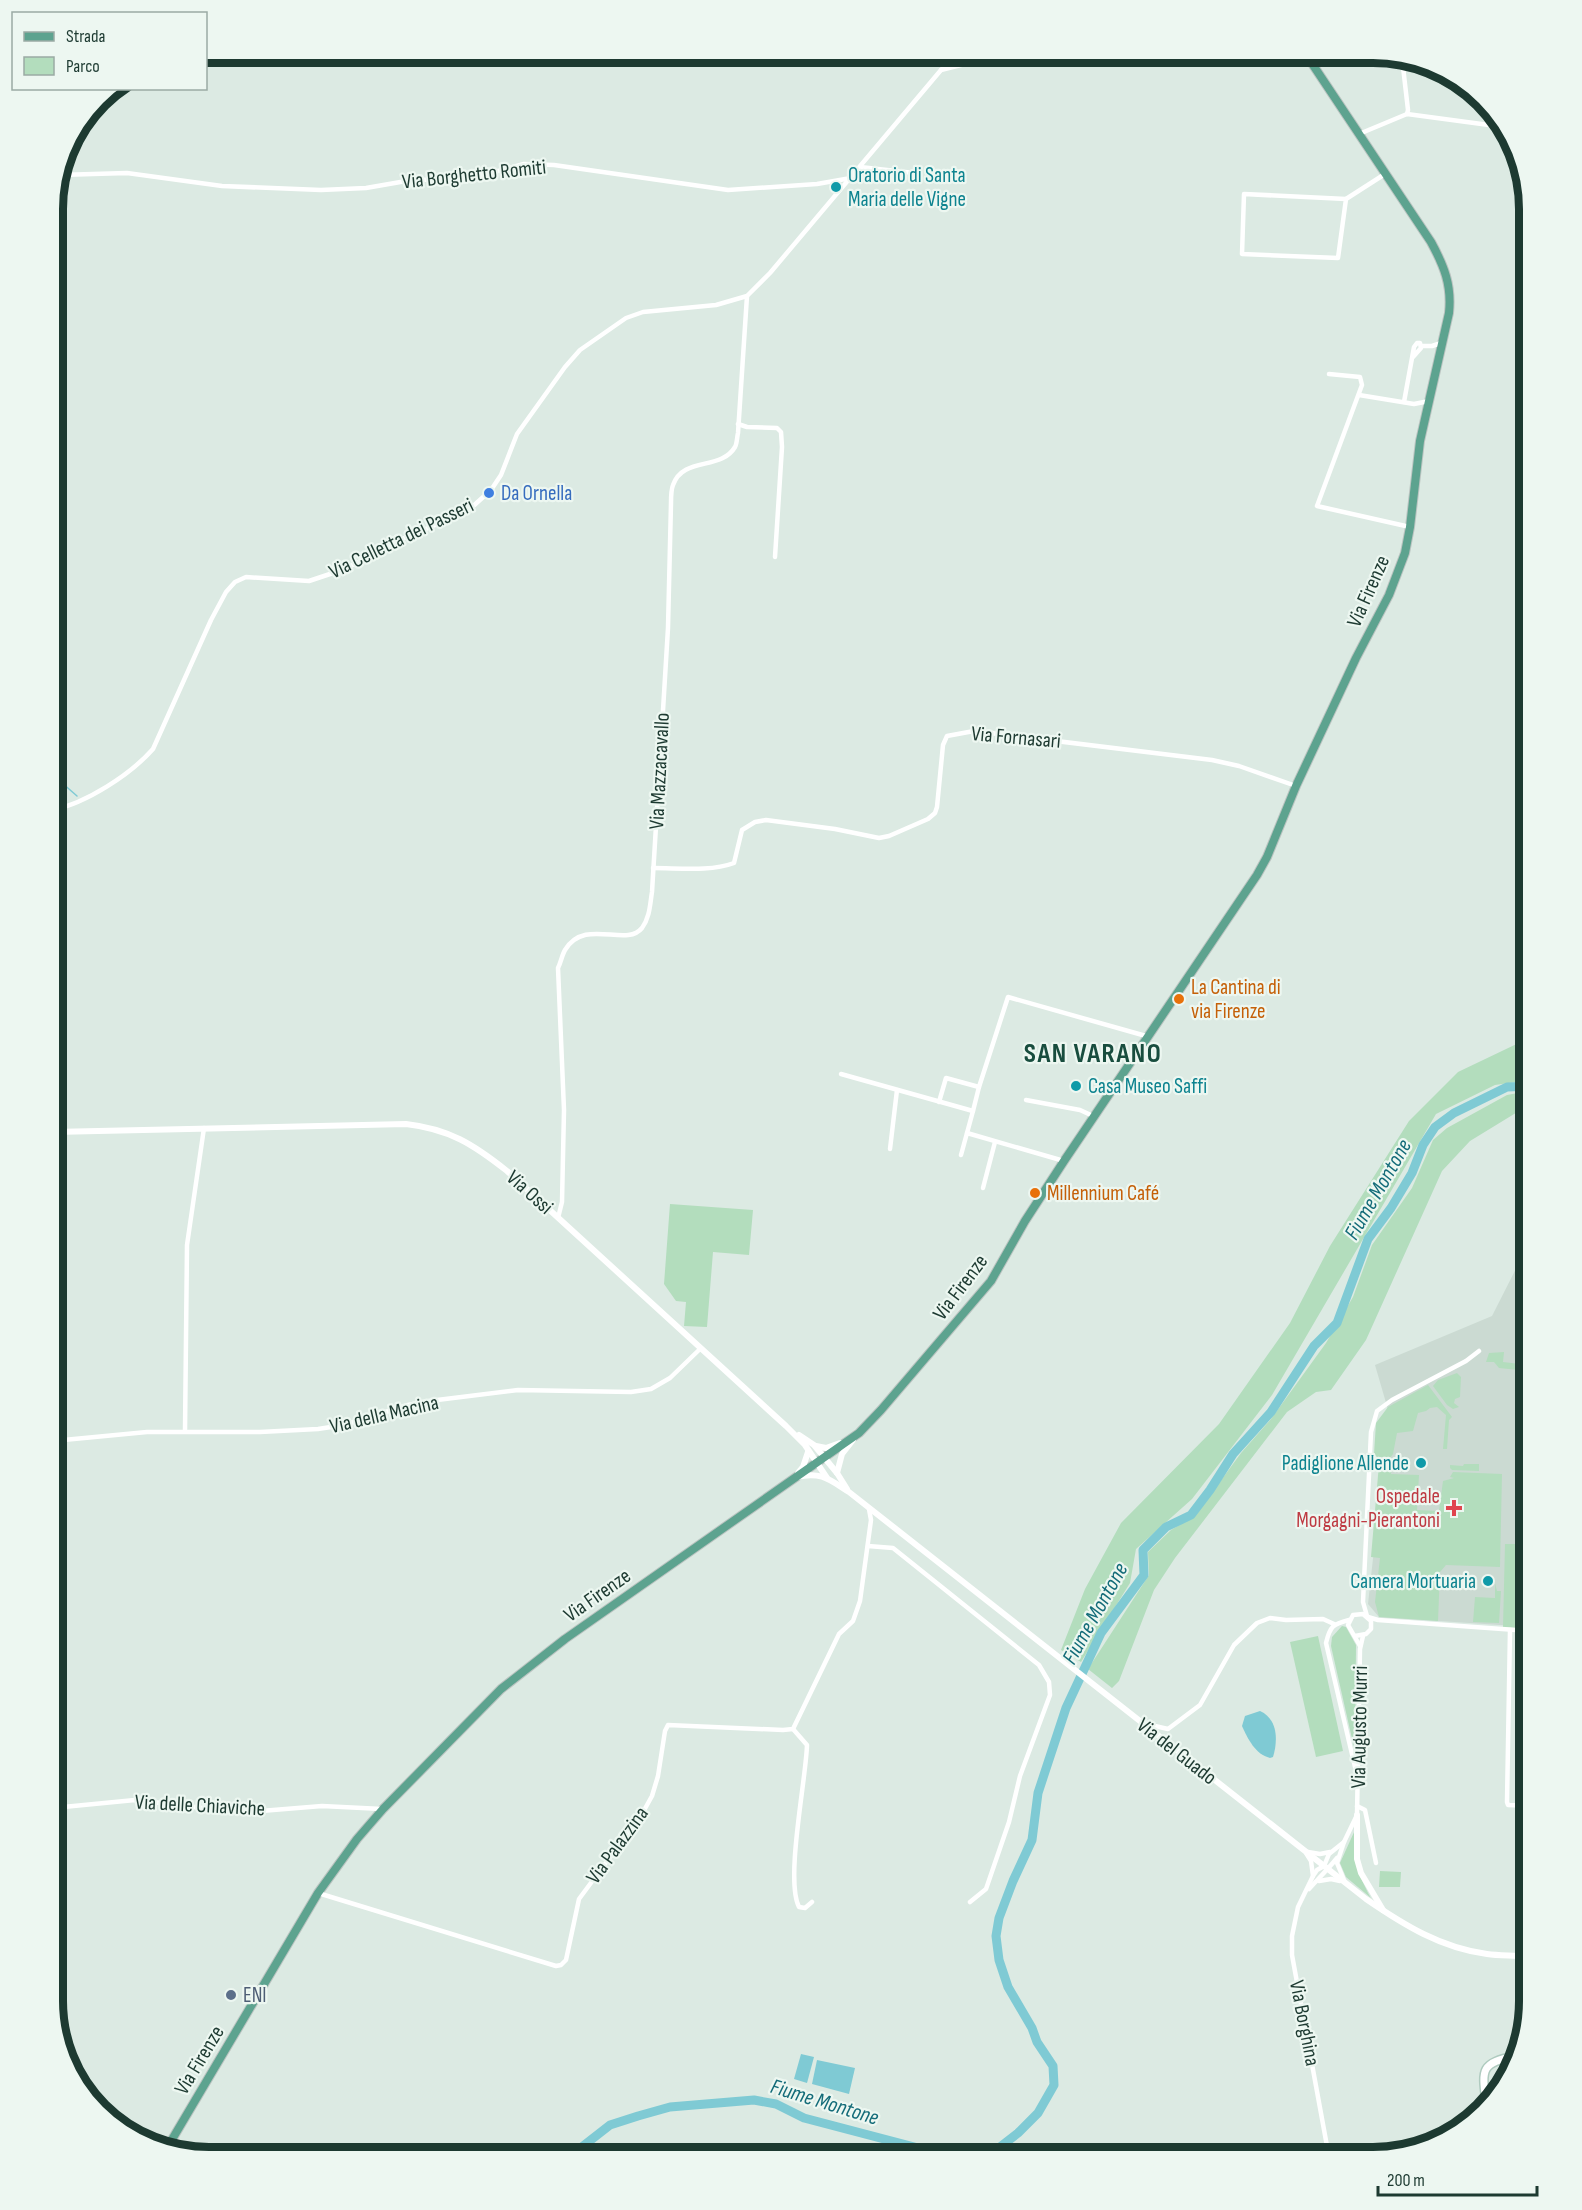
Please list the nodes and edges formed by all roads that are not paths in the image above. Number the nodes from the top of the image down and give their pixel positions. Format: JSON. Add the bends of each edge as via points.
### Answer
{"nodes":[{"id":1,"x":948,"y":63,"type":"edge"},
{"id":2,"x":969,"y":63,"type":"edge"},
{"id":3,"x":1312,"y":63,"type":"edge"},
{"id":4,"x":1403,"y":66,"type":"edge"},
{"id":5,"x":941,"y":70,"type":"junction"},
{"id":6,"x":1407,"y":114,"type":"junction"},
{"id":7,"x":1488,"y":119,"type":"edge"},
{"id":8,"x":1359,"y":134,"type":"junction"},
{"id":9,"x":860,"y":167,"type":"junction"},
{"id":10,"x":914,"y":173,"type":"dead end"},
{"id":11,"x":1385,"y":174,"type":"junction"},
{"id":12,"x":67,"y":175,"type":"edge"},
{"id":13,"x":851,"y":178,"type":"junction"},
{"id":14,"x":1346,"y":198,"type":"junction"},
{"id":15,"x":747,"y":296,"type":"junction"},
{"id":16,"x":1442,"y":342,"type":"junction"},
{"id":17,"x":1329,"y":374,"type":"dead end"},
{"id":18,"x":1359,"y":395,"type":"junction"},
{"id":19,"x":1429,"y":401,"type":"junction"},
{"id":20,"x":1404,"y":402,"type":"junction"},
{"id":21,"x":1414,"y":404,"type":"junction"},
{"id":22,"x":1426,"y":414,"type":"junction"},
{"id":23,"x":738,"y":424,"type":"junction"},
{"id":24,"x":1410,"y":527,"type":"junction"},
{"id":25,"x":775,"y":557,"type":"dead end"},
{"id":26,"x":1296,"y":786,"type":"junction"},
{"id":27,"x":63,"y":808,"type":"edge"},
{"id":28,"x":653,"y":868,"type":"junction"},
{"id":29,"x":1146,"y":1036,"type":"junction"},
{"id":30,"x":841,"y":1074,"type":"dead end"},
{"id":31,"x":979,"y":1087,"type":"junction"},
{"id":32,"x":897,"y":1090,"type":"junction"},
{"id":33,"x":1026,"y":1100,"type":"dead end"},
{"id":34,"x":939,"y":1102,"type":"junction"},
{"id":35,"x":973,"y":1111,"type":"junction"},
{"id":36,"x":1094,"y":1116,"type":"junction"},
{"id":37,"x":204,"y":1128,"type":"junction"},
{"id":38,"x":63,"y":1132,"type":"edge"},
{"id":39,"x":967,"y":1134,"type":"junction"},
{"id":40,"x":995,"y":1142,"type":"junction"},
{"id":41,"x":890,"y":1149,"type":"dead end"},
{"id":42,"x":961,"y":1155,"type":"dead end"},
{"id":43,"x":1064,"y":1161,"type":"junction"},
{"id":44,"x":983,"y":1188,"type":"dead end"},
{"id":45,"x":558,"y":1218,"type":"junction"},
{"id":46,"x":700,"y":1349,"type":"junction"},
{"id":47,"x":1479,"y":1351,"type":"dead end"},
{"id":48,"x":786,"y":1426,"type":"junction"},
{"id":49,"x":185,"y":1431,"type":"junction"},
{"id":50,"x":859,"y":1433,"type":"junction"},
{"id":51,"x":63,"y":1440,"type":"edge"},
{"id":52,"x":813,"y":1445,"type":"junction"},
{"id":53,"x":808,"y":1452,"type":"junction"},
{"id":54,"x":825,"y":1458,"type":"junction"},
{"id":55,"x":816,"y":1463,"type":"junction"},
{"id":56,"x":837,"y":1473,"type":"junction"},
{"id":57,"x":794,"y":1478,"type":"junction"},
{"id":58,"x":827,"y":1478,"type":"junction"},
{"id":59,"x":849,"y":1492,"type":"junction"},
{"id":60,"x":869,"y":1509,"type":"junction"},
{"id":61,"x":868,"y":1546,"type":"junction"},
{"id":62,"x":1364,"y":1606,"type":"junction"},
{"id":63,"x":1361,"y":1613,"type":"junction"},
{"id":64,"x":1368,"y":1618,"type":"junction"},
{"id":65,"x":1349,"y":1622,"type":"junction"},
{"id":66,"x":1337,"y":1623,"type":"junction"},
{"id":67,"x":1510,"y":1630,"type":"junction"},
{"id":68,"x":1519,"y":1631,"type":"edge"},
{"id":69,"x":1355,"y":1636,"type":"junction"},
{"id":70,"x":1363,"y":1636,"type":"junction"},
{"id":71,"x":1360,"y":1649,"type":"junction"},
{"id":72,"x":1141,"y":1722,"type":"junction"},
{"id":73,"x":793,"y":1729,"type":"junction"},
{"id":74,"x":1357,"y":1772,"type":"junction"},
{"id":75,"x":1519,"y":1805,"type":"edge"},
{"id":76,"x":1357,"y":1806,"type":"junction"},
{"id":77,"x":63,"y":1807,"type":"edge"},
{"id":78,"x":383,"y":1809,"type":"junction"},
{"id":79,"x":1357,"y":1815,"type":"junction"},
{"id":80,"x":1344,"y":1842,"type":"junction"},
{"id":81,"x":1333,"y":1851,"type":"junction"},
{"id":82,"x":1306,"y":1852,"type":"junction"},
{"id":83,"x":1338,"y":1856,"type":"junction"},
{"id":84,"x":1376,"y":1863,"type":"dead end"},
{"id":85,"x":1325,"y":1867,"type":"junction"},
{"id":86,"x":1313,"y":1876,"type":"junction"},
{"id":87,"x":1317,"y":1881,"type":"junction"},
{"id":88,"x":1346,"y":1883,"type":"junction"},
{"id":89,"x":1307,"y":1890,"type":"junction"},
{"id":90,"x":318,"y":1893,"type":"junction"},
{"id":91,"x":812,"y":1902,"type":"dead end"},
{"id":92,"x":970,"y":1902,"type":"dead end"},
{"id":93,"x":1386,"y":1913,"type":"junction"},
{"id":94,"x":1519,"y":1956,"type":"edge"},
{"id":95,"x":1508,"y":2058,"type":"edge"},
{"id":96,"x":1485,"y":2094,"type":"edge"},
{"id":97,"x":171,"y":2141,"type":"edge"},
{"id":98,"x":1327,"y":2147,"type":"edge"}],
"edges":[{"from":1,"to":5,"type":"street","name":"Via Celletta dei Passeri"},
{"from":2,"to":5,"type":"street"},
{"from":3,"to":8,"type":"main road","name":"Via Firenze"},
{"from":4,"to":6,"type":"street"},
{"from":5,"to":9,"type":"street","name":"Via Celletta dei Passeri"},
{"from":6,"to":7,"type":"street","via":[[1489,124]]},
{"from":6,"to":8,"type":"street"},
{"from":8,"to":11,"type":"main road","name":"Via Firenze"},
{"from":9,"to":10,"type":"street"},
{"from":9,"to":13,"type":"street","name":"Via Celletta dei Passeri"},
{"from":11,"to":14,"type":"street"},
{"from":11,"to":16,"type":"main road","name":"Via Firenze","via":[[1445,270],[1451,296]]},
{"from":12,"to":13,"type":"street","name":"Via Borghetto Romiti","via":[[127,173],[222,186],[321,190],[412,180],[468,179],[524,164],[728,190]]},
{"from":13,"to":15,"type":"street","name":"Via Celletta dei Passeri"},
{"from":14,"to":14,"type":"street","via":[[1244,194],[1242,254],[1338,258]]},
{"from":15,"to":23,"type":"street","name":"Via Mazzacavallo"},
{"from":15,"to":27,"type":"street","name":"Via Celletta dei Passeri","via":[[716,305],[643,312],[626,318],[589,344],[565,367],[518,434],[501,476],[471,508],[342,570],[309,581],[246,577],[234,582],[212,620],[153,749],[141,763],[86,798]]},
{"from":16,"to":19,"type":"main road","name":"Via Firenze"},
{"from":16,"to":20,"type":"street","via":[[1421,346],[1413,357]]},
{"from":17,"to":18,"type":"street","via":[[1360,377]]},
{"from":18,"to":20,"type":"street"},
{"from":18,"to":24,"type":"street","via":[[1317,506]]},
{"from":19,"to":21,"type":"street"},
{"from":19,"to":22,"type":"main road","name":"Via Firenze"},
{"from":20,"to":21,"type":"street"},
{"from":21,"to":22,"type":"street"},
{"from":22,"to":24,"type":"main road","name":"Via Firenze"},
{"from":23,"to":25,"type":"street","via":[[777,428],[781,432]]},
{"from":23,"to":28,"type":"street","name":"Via Mazzacavallo","via":[[735,447],[723,458],[689,467],[674,483]]},
{"from":24,"to":26,"type":"main road","name":"Via Firenze","via":[[1389,595]]},
{"from":26,"to":28,"type":"street","name":"Via Fornasari","via":[[1212,760],[974,731],[947,736],[934,813],[889,836],[879,838],[766,820],[742,830],[735,863],[704,868]]},
{"from":26,"to":29,"type":"main road","name":"Via Firenze","via":[[1257,875]]},
{"from":28,"to":45,"type":"street","name":"Via Mazzacavallo","via":[[649,915],[641,930],[630,935],[579,936],[566,949],[558,968],[564,1110],[562,1202]]},
{"from":29,"to":31,"type":"street","via":[[1008,997]]},
{"from":29,"to":36,"type":"main road","name":"Via Firenze"},
{"from":30,"to":32,"type":"street"},
{"from":31,"to":34,"type":"street","via":[[946,1078]]},
{"from":31,"to":35,"type":"street"},
{"from":32,"to":34,"type":"street"},
{"from":32,"to":41,"type":"street"},
{"from":33,"to":36,"type":"street"},
{"from":34,"to":35,"type":"street"},
{"from":35,"to":39,"type":"street"},
{"from":36,"to":43,"type":"main road","name":"Via Firenze"},
{"from":37,"to":38,"type":"street","name":"Via Ossi"},
{"from":37,"to":45,"type":"street","name":"Via Ossi","via":[[406,1124],[441,1130],[482,1152]]},
{"from":37,"to":49,"type":"street","via":[[186,1256]]},
{"from":39,"to":40,"type":"street"},
{"from":39,"to":42,"type":"street"},
{"from":40,"to":43,"type":"street"},
{"from":40,"to":44,"type":"street"},
{"from":43,"to":50,"type":"main road","name":"Via Firenze","via":[[991,1281]]},
{"from":45,"to":46,"type":"street","name":"Via Ossi"},
{"from":46,"to":48,"type":"street","name":"Via Ossi"},
{"from":46,"to":49,"type":"street","name":"Via della Macina","via":[[670,1378],[651,1389],[518,1390],[408,1405],[345,1425],[318,1429]]},
{"from":47,"to":62,"type":"street","via":[[1377,1411],[1371,1431]]},
{"from":48,"to":52,"type":"street","name":"Via Ossi"},
{"from":48,"to":53,"type":"street","name":"Via Ossi"},
{"from":49,"to":51,"type":"street","name":"Via della Macina"},
{"from":50,"to":52,"type":"street","via":[[835,1446]]},
{"from":50,"to":54,"type":"main road","name":"Via Firenze"},
{"from":50,"to":56,"type":"street","via":[[842,1454]]},
{"from":52,"to":54,"type":"street","name":"Via Ossi"},
{"from":53,"to":55,"type":"street","name":"Via Ossi"},
{"from":53,"to":57,"type":"street"},
{"from":54,"to":55,"type":"main road","name":"Via Firenze"},
{"from":54,"to":56,"type":"street","name":"Via del Guado"},
{"from":55,"to":57,"type":"main road","name":"Via Firenze"},
{"from":55,"to":58,"type":"street","name":"Via del Guado"},
{"from":56,"to":59,"type":"street","name":"Via del Guado"},
{"from":57,"to":58,"type":"street","via":[[809,1474]]},
{"from":57,"to":78,"type":"main road","name":"Via Firenze","via":[[565,1639],[501,1689]]},
{"from":58,"to":59,"type":"street","name":"Via del Guado"},
{"from":59,"to":60,"type":"street","name":"Via del Guado"},
{"from":60,"to":61,"type":"street"},
{"from":60,"to":72,"type":"street","name":"Via del Guado"},
{"from":61,"to":73,"type":"street","via":[[853,1621],[839,1634]]},
{"from":61,"to":92,"type":"street","via":[[893,1548],[1039,1665],[1050,1682],[1050,1695],[1020,1776],[986,1889]]},
{"from":62,"to":63,"type":"street"},
{"from":62,"to":64,"type":"street"},
{"from":63,"to":64,"type":"street"},
{"from":63,"to":65,"type":"street","via":[[1353,1615]]},
{"from":64,"to":67,"type":"street"},
{"from":64,"to":70,"type":"street","via":[[1369,1632]]},
{"from":65,"to":66,"type":"street"},
{"from":65,"to":69,"type":"street"},
{"from":66,"to":72,"type":"street","via":[[1323,1619],[1262,1620],[1234,1645],[1200,1705],[1168,1729]]},
{"from":66,"to":74,"type":"street","via":[[1328,1633],[1326,1643]]},
{"from":67,"to":68,"type":"street"},
{"from":67,"to":75,"type":"street","via":[[1506,1802]]},
{"from":69,"to":70,"type":"street"},
{"from":69,"to":71,"type":"street"},
{"from":70,"to":71,"type":"street"},
{"from":71,"to":74,"type":"street","name":"Via Augusto Murri"},
{"from":72,"to":82,"type":"street","name":"Via del Guado"},
{"from":73,"to":90,"type":"street","name":"Via Palazzina","via":[[668,1725],[652,1796],[579,1899],[566,1960],[561,1965]]},
{"from":73,"to":91,"type":"street","via":[[807,1745],[795,1894],[799,1907],[805,1908]]},
{"from":74,"to":76,"type":"street","name":"Via Augusto Murri"},
{"from":76,"to":79,"type":"street","name":"Via Augusto Murri"},
{"from":76,"to":84,"type":"street","name":"Via Augusto Murri","via":[[1365,1810]]},
{"from":77,"to":78,"type":"street","name":"Via delle Chiaviche","via":[[135,1800],[211,1809]]},
{"from":78,"to":90,"type":"main road","name":"Via Firenze"},
{"from":79,"to":80,"type":"street","name":"Via Augusto Murri"},
{"from":79,"to":93,"type":"street","via":[[1357,1859],[1361,1873]]},
{"from":80,"to":81,"type":"street","name":"Via Augusto Murri"},
{"from":80,"to":83,"type":"street","name":"Via Augusto Murri"},
{"from":81,"to":82,"type":"street"},
{"from":81,"to":85,"type":"street","name":"Via Augusto Murri","via":[[1325,1859]]},
{"from":82,"to":85,"type":"street","name":"Via del Guado"},
{"from":82,"to":86,"type":"street"},
{"from":83,"to":85,"type":"street","name":"Via Augusto Murri"},
{"from":83,"to":88,"type":"street","via":[[1338,1870]]},
{"from":85,"to":86,"type":"street","name":"Via Borghina"},
{"from":85,"to":87,"type":"street","name":"Via Borghina"},
{"from":85,"to":88,"type":"street","name":"Via del Guado"},
{"from":86,"to":89,"type":"street","name":"Via Borghina"},
{"from":87,"to":88,"type":"street"},
{"from":87,"to":89,"type":"street","name":"Via Borghina"},
{"from":88,"to":93,"type":"street","name":"Via del Guado"},
{"from":89,"to":98,"type":"street","name":"Via Borghina","via":[[1298,1907],[1292,1955]]},
{"from":90,"to":97,"type":"main road","name":"Via Firenze"},
{"from":93,"to":94,"type":"street","name":"Via del Guado","via":[[1450,1946],[1490,1955]]},
{"from":95,"to":96,"type":"main road","via":[[1493,2061],[1484,2071]]}]}
